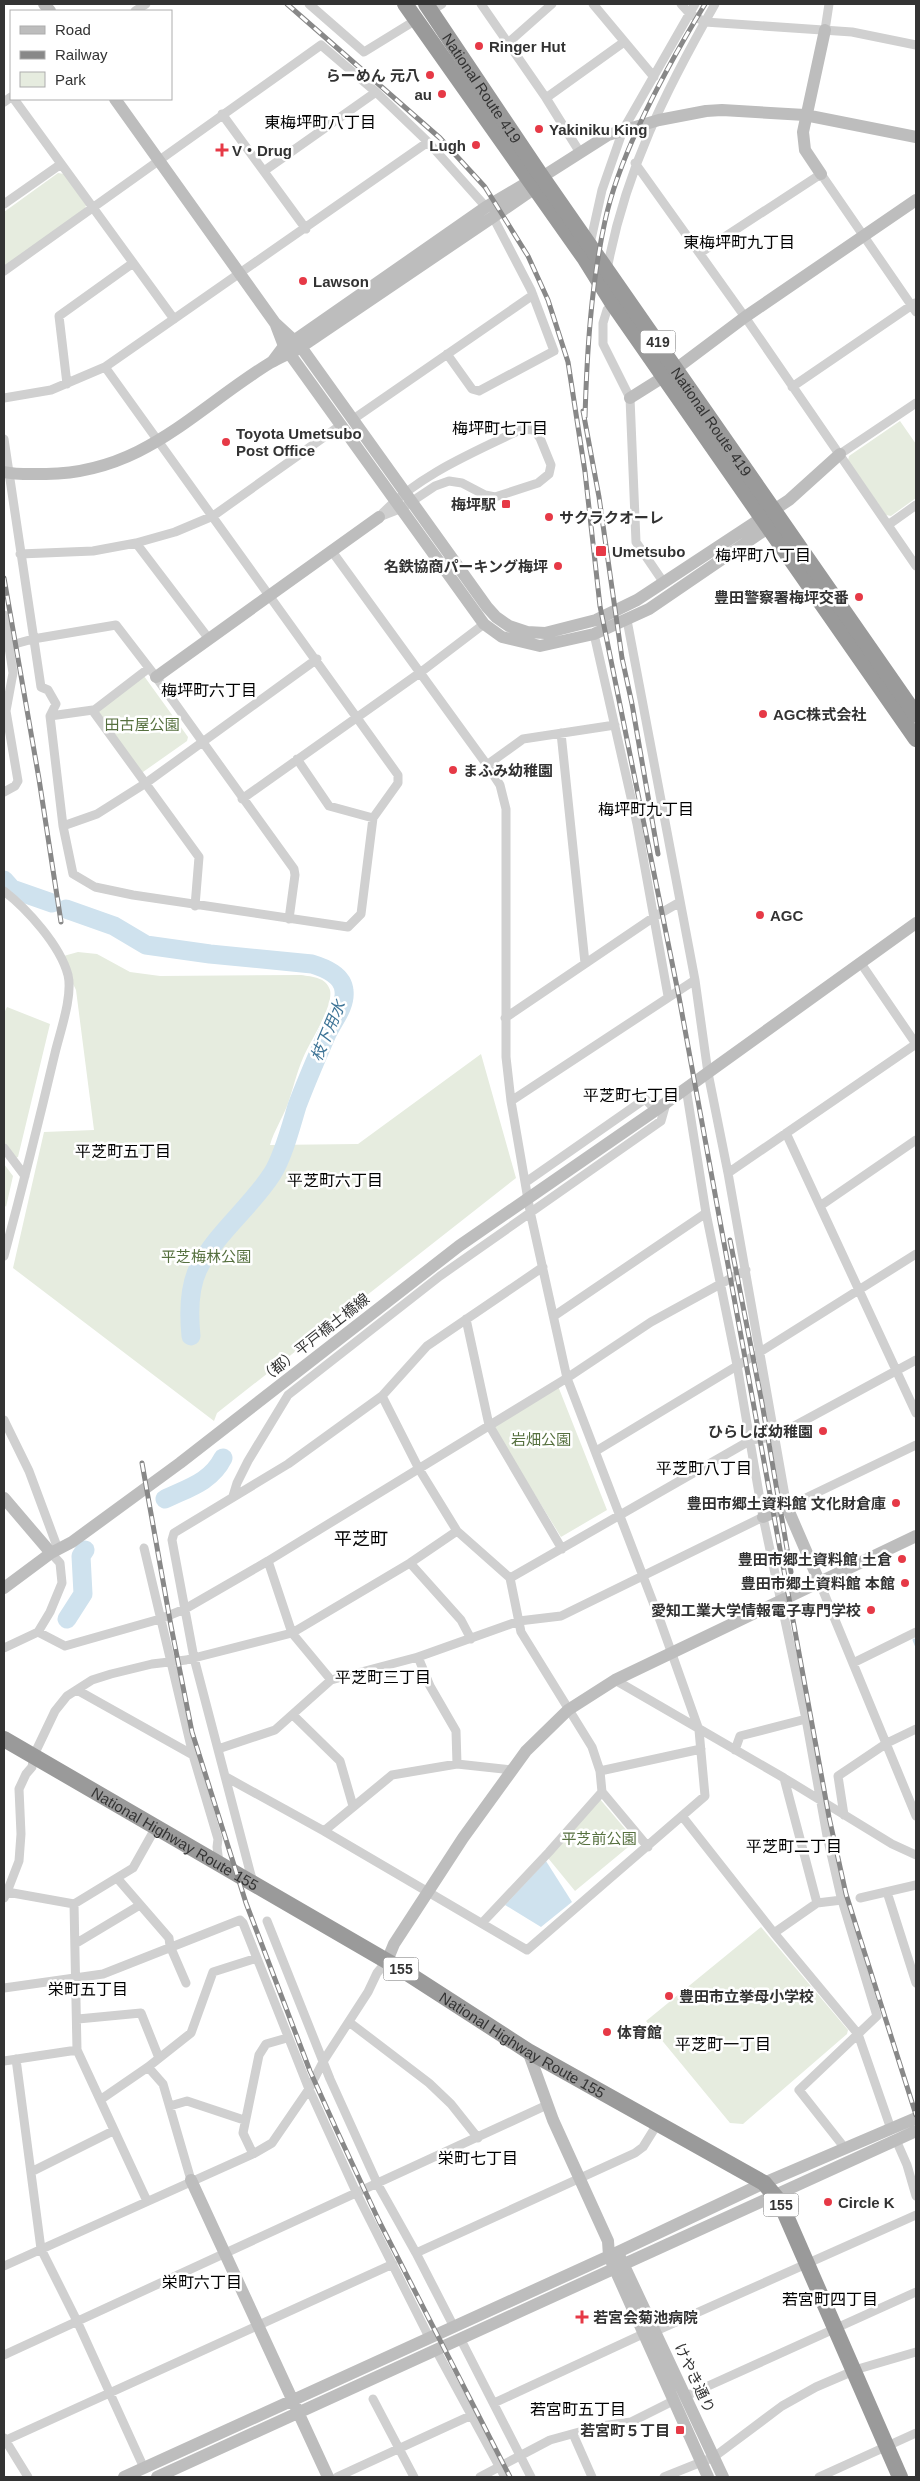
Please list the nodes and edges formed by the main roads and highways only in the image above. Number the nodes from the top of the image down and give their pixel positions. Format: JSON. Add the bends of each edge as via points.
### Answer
{"nodes":[{"id":1,"x":404,"y":4,"type":"edge"},
{"id":2,"x":433,"y":6,"type":"edge"},
{"id":3,"x":535,"y":182,"type":"junction"},
{"id":4,"x":671,"y":372,"type":"junction"},
{"id":5,"x":771,"y":517,"type":"junction"},
{"id":6,"x":916,"y":715,"type":"edge"},
{"id":7,"x":916,"y":739,"type":"edge"},
{"id":8,"x":4,"y":1739,"type":"edge"},
{"id":9,"x":900,"y":2477,"type":"edge"}],
"edges":[{"from":1,"to":3,"type":"highway","name":"National Route 419","number":"419"},
{"from":2,"to":3,"type":"highway","name":"National Route 419","number":"419"},
{"from":3,"to":4,"type":"highway","name":"National Route 419","number":"419","via":[[613,304]]},
{"from":3,"to":4,"type":"highway","name":"National Route 419","number":"419","via":[[590,244]]},
{"from":4,"to":5,"type":"highway","name":"National Route 419","number":"419"},
{"from":5,"to":6,"type":"highway","name":"National Route 419","number":"419"},
{"from":5,"to":7,"type":"highway","name":"National Route 419","number":"419"},
{"from":8,"to":9,"type":"highway","name":"National Highway Route 155","number":"155","via":[[387,1961],[528,2051],[764,2183],[775,2196],[807,2264]]}]}
